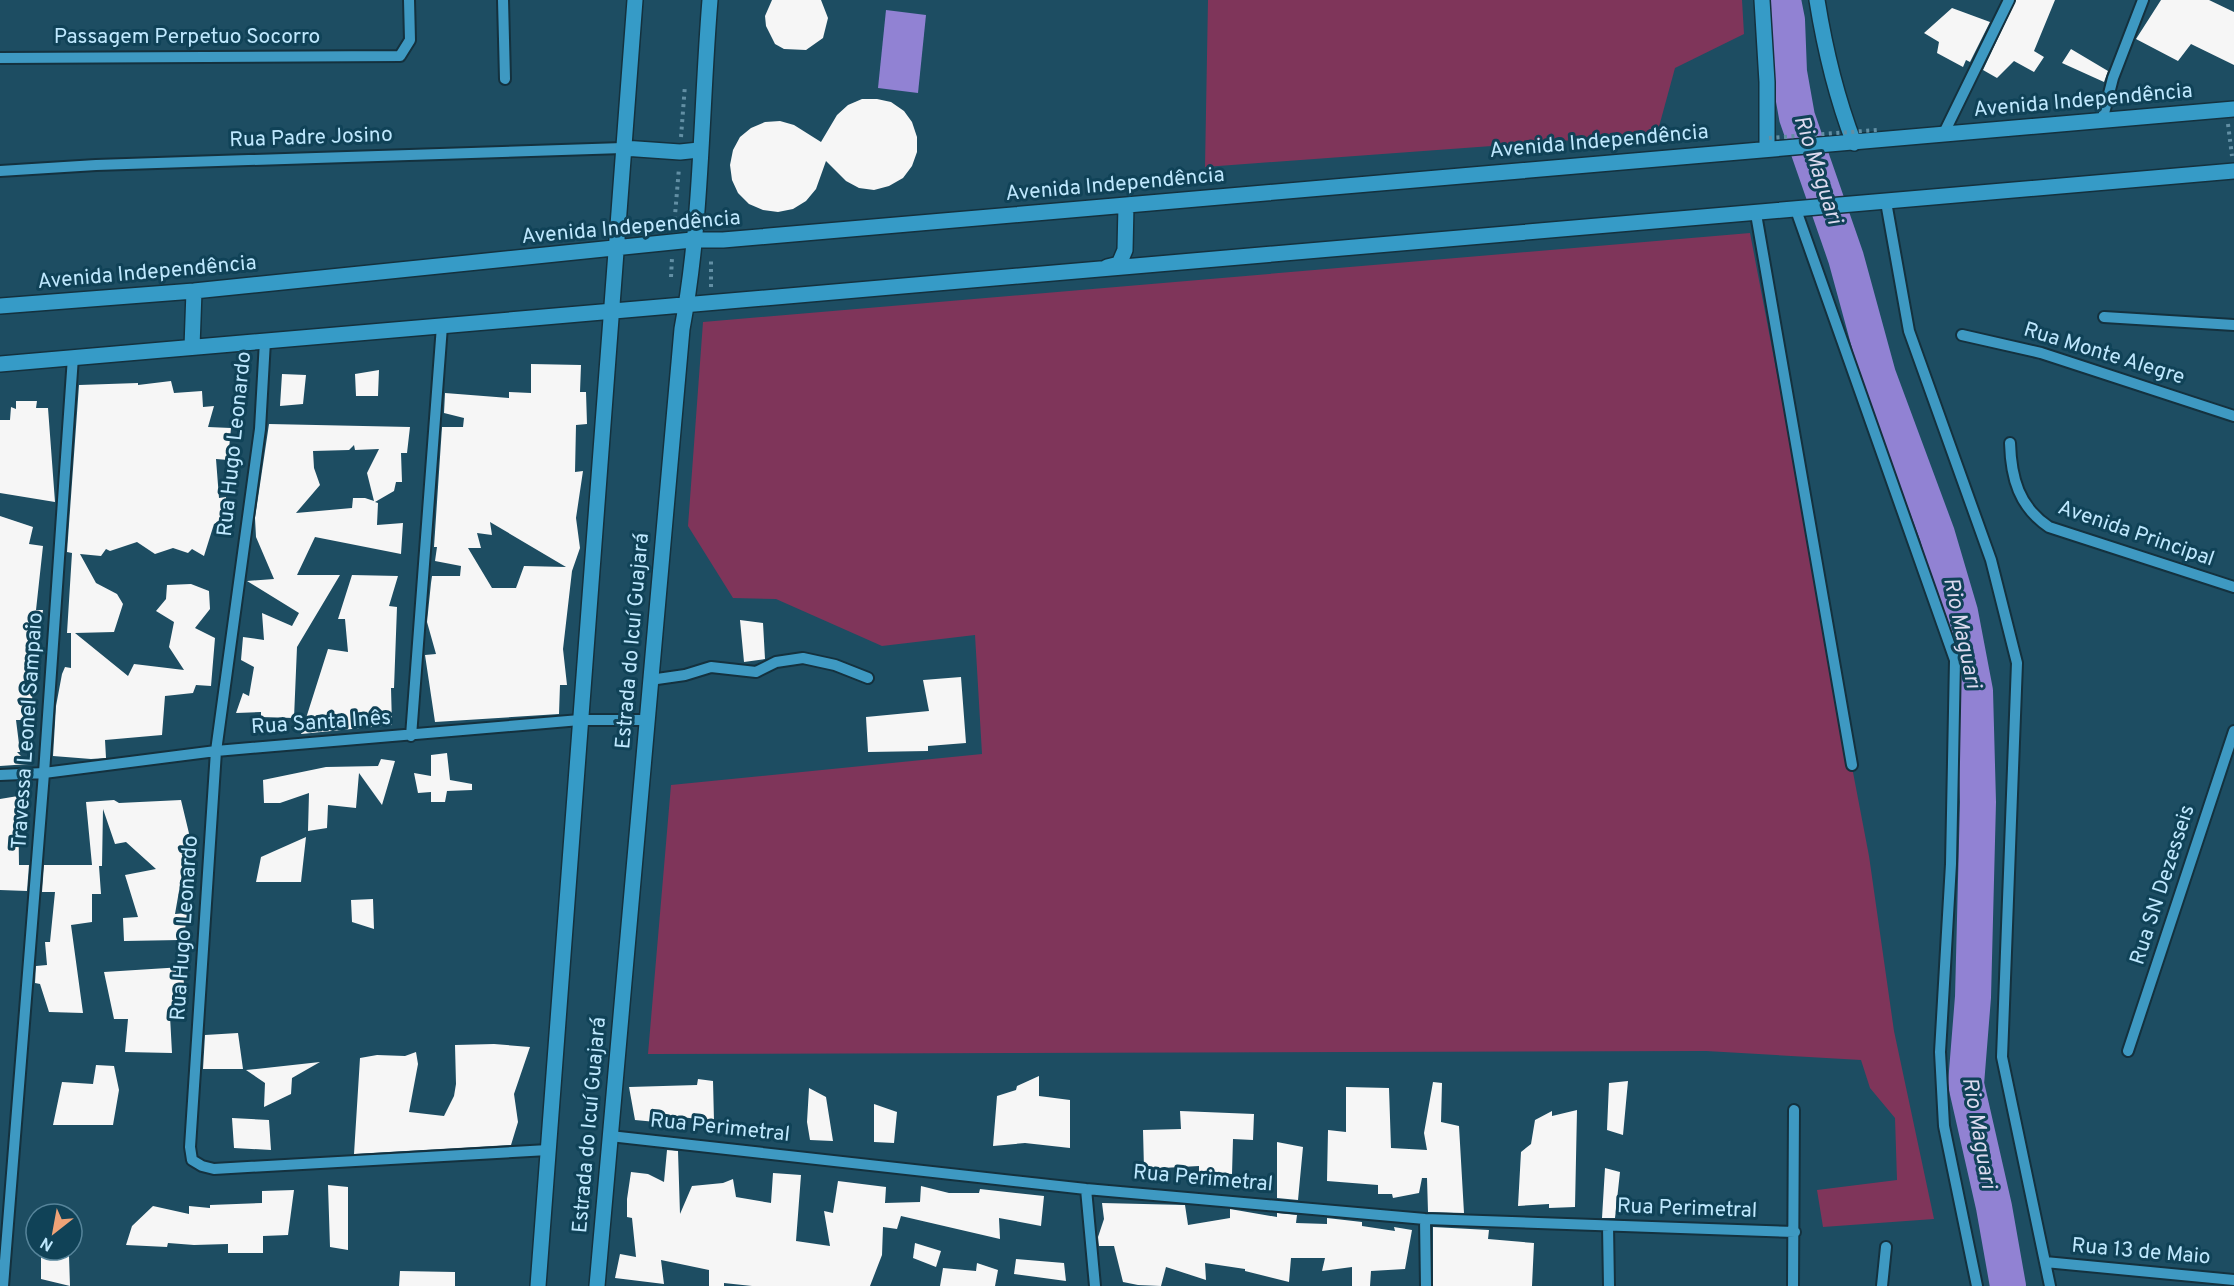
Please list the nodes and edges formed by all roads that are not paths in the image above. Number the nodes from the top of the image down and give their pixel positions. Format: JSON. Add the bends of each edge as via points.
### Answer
{"nodes":[{"id":1,"x":409,"y":0,"type":"edge"},
{"id":2,"x":503,"y":0,"type":"edge"},
{"id":3,"x":635,"y":0,"type":"edge"},
{"id":4,"x":710,"y":0,"type":"edge"},
{"id":5,"x":1762,"y":0,"type":"edge"},
{"id":6,"x":1816,"y":0,"type":"edge"},
{"id":7,"x":2009,"y":0,"type":"edge"},
{"id":8,"x":2143,"y":0,"type":"edge"},
{"id":9,"x":0,"y":58,"type":"edge"},
{"id":10,"x":505,"y":79,"type":"dead end"},
{"id":11,"x":2230,"y":109,"type":"edge"},
{"id":12,"x":2102,"y":121,"type":"junction"},
{"id":13,"x":1943,"y":135,"type":"junction"},
{"id":14,"x":1768,"y":143,"type":"junction"},
{"id":15,"x":1849,"y":144,"type":"junction"},
{"id":16,"x":623,"y":148,"type":"junction"},
{"id":17,"x":699,"y":150,"type":"junction"},
{"id":18,"x":0,"y":171,"type":"edge"},
{"id":19,"x":2234,"y":171,"type":"edge"},
{"id":20,"x":1886,"y":202,"type":"junction"},
{"id":21,"x":1126,"y":206,"type":"junction"},
{"id":22,"x":1803,"y":210,"type":"junction"},
{"id":23,"x":1756,"y":214,"type":"junction"},
{"id":24,"x":692,"y":240,"type":"junction"},
{"id":25,"x":616,"y":249,"type":"junction"},
{"id":26,"x":1102,"y":269,"type":"junction"},
{"id":27,"x":194,"y":291,"type":"junction"},
{"id":28,"x":687,"y":304,"type":"junction"},
{"id":29,"x":0,"y":306,"type":"edge"},
{"id":30,"x":611,"y":311,"type":"junction"},
{"id":31,"x":2104,"y":317,"type":"dead end"},
{"id":32,"x":2234,"y":325,"type":"edge"},
{"id":33,"x":442,"y":326,"type":"junction"},
{"id":34,"x":1962,"y":335,"type":"dead end"},
{"id":35,"x":265,"y":341,"type":"junction"},
{"id":36,"x":192,"y":347,"type":"junction"},
{"id":37,"x":73,"y":357,"type":"junction"},
{"id":38,"x":0,"y":364,"type":"edge"},
{"id":39,"x":2234,"y":416,"type":"edge"},
{"id":40,"x":2010,"y":443,"type":"dead end"},
{"id":41,"x":2234,"y":587,"type":"edge"},
{"id":42,"x":868,"y":678,"type":"dead end"},
{"id":43,"x":650,"y":680,"type":"junction"},
{"id":44,"x":580,"y":720,"type":"junction"},
{"id":45,"x":646,"y":720,"type":"junction"},
{"id":46,"x":2234,"y":731,"type":"edge"},
{"id":47,"x":411,"y":736,"type":"junction"},
{"id":48,"x":216,"y":751,"type":"junction"},
{"id":49,"x":1852,"y":765,"type":"dead end"},
{"id":50,"x":45,"y":773,"type":"junction"},
{"id":51,"x":0,"y":775,"type":"edge"},
{"id":52,"x":2128,"y":1051,"type":"dead end"},
{"id":53,"x":1794,"y":1110,"type":"dead end"},
{"id":54,"x":610,"y":1136,"type":"junction"},
{"id":55,"x":548,"y":1150,"type":"junction"},
{"id":56,"x":1086,"y":1188,"type":"junction"},
{"id":57,"x":1425,"y":1219,"type":"junction"},
{"id":58,"x":1608,"y":1226,"type":"junction"},
{"id":59,"x":1795,"y":1232,"type":"junction"},
{"id":60,"x":1886,"y":1247,"type":"dead end"},
{"id":61,"x":2045,"y":1262,"type":"junction"},
{"id":62,"x":2234,"y":1280,"type":"edge"},
{"id":63,"x":3,"y":1286,"type":"edge"},
{"id":64,"x":538,"y":1286,"type":"edge"},
{"id":65,"x":597,"y":1286,"type":"edge"},
{"id":66,"x":1095,"y":1286,"type":"edge"},
{"id":67,"x":1426,"y":1286,"type":"edge"},
{"id":68,"x":1609,"y":1286,"type":"edge"},
{"id":69,"x":1793,"y":1286,"type":"edge"},
{"id":70,"x":1882,"y":1286,"type":"edge"},
{"id":71,"x":1977,"y":1286,"type":"edge"},
{"id":72,"x":2050,"y":1286,"type":"edge"}],
"edges":[{"from":1,"to":9,"type":"street","name":"Passagem Perpetuo Socorro","via":[[410,40],[400,56]]},
{"from":2,"to":10,"type":"street"},
{"from":3,"to":16,"type":"main road","name":"Estrada do Icuí Guajará"},
{"from":4,"to":17,"type":"main road","name":"Estrada do Icuí Guajará"},
{"from":5,"to":14,"type":"main road"},
{"from":6,"to":15,"type":"main road"},
{"from":7,"to":13,"type":"street"},
{"from":8,"to":12,"type":"street"},
{"from":11,"to":12,"type":"main road","name":"Avenida Independência"},
{"from":12,"to":13,"type":"main road","name":"Avenida Independência"},
{"from":13,"to":15,"type":"main road","name":"Avenida Independência"},
{"from":14,"to":15,"type":"main road","name":"Avenida Independência"},
{"from":14,"to":21,"type":"main road","name":"Avenida Independência"},
{"from":16,"to":17,"type":"main road"},
{"from":16,"to":18,"type":"street","name":"Rua Padre Josino"},
{"from":16,"to":25,"type":"main road","name":"Estrada do Icuí Guajará"},
{"from":17,"to":24,"type":"main road","name":"Estrada do Icuí Guajará"},
{"from":19,"to":20,"type":"main road"},
{"from":20,"to":22,"type":"main road"},
{"from":20,"to":61,"type":"street","via":[[1909,331],[1991,560],[2017,663],[2002,1057]]},
{"from":21,"to":24,"type":"main road","name":"Avenida Independência"},
{"from":21,"to":26,"type":"main road","via":[[1125,250],[1119,264]]},
{"from":22,"to":23,"type":"main road"},
{"from":22,"to":71,"type":"street","via":[[1955,660],[1951,864],[1940,1052],[1944,1126]]},
{"from":23,"to":26,"type":"main road"},
{"from":23,"to":49,"type":"street"},
{"from":24,"to":25,"type":"main road","name":"Avenida Independência"},
{"from":24,"to":28,"type":"main road","name":"Estrada do Icuí Guajará"},
{"from":25,"to":27,"type":"main road","name":"Avenida Independência"},
{"from":25,"to":30,"type":"main road","name":"Estrada do Icuí Guajará"},
{"from":26,"to":28,"type":"main road"},
{"from":27,"to":29,"type":"main road","name":"Avenida Independência"},
{"from":27,"to":36,"type":"main road"},
{"from":28,"to":30,"type":"main road"},
{"from":28,"to":43,"type":"main road","name":"Estrada do Icuí Guajará"},
{"from":30,"to":33,"type":"main road"},
{"from":30,"to":44,"type":"main road","name":"Estrada do Icuí Guajará"},
{"from":31,"to":32,"type":"street"},
{"from":33,"to":35,"type":"main road"},
{"from":33,"to":47,"type":"street"},
{"from":34,"to":39,"type":"street","name":"Rua Monte Alegre","via":[[2041,353]]},
{"from":35,"to":36,"type":"main road"},
{"from":35,"to":48,"type":"street","name":"Rua Hugo Leonardo","via":[[260,429]]},
{"from":36,"to":37,"type":"main road"},
{"from":37,"to":38,"type":"main road"},
{"from":37,"to":50,"type":"street","name":"Travessa Leonel Sampaio"},
{"from":40,"to":41,"type":"street","name":"Avenida Principal","via":[[2017,488],[2033,516],[2049,527]]},
{"from":42,"to":43,"type":"street","via":[[836,665],[803,658],[776,662],[756,672],[711,667]]},
{"from":43,"to":45,"type":"main road","name":"Estrada do Icuí Guajará"},
{"from":44,"to":45,"type":"street","name":"Rua Santa Inês"},
{"from":44,"to":47,"type":"street","name":"Rua Santa Inês"},
{"from":44,"to":55,"type":"main road","name":"Estrada do Icuí Guajará"},
{"from":45,"to":54,"type":"main road","name":"Estrada do Icuí Guajará"},
{"from":46,"to":52,"type":"street","name":"Rua SN Dezesseis"},
{"from":47,"to":48,"type":"street","name":"Rua Santa Inês"},
{"from":48,"to":50,"type":"street","name":"Rua Santa Inês"},
{"from":48,"to":55,"type":"street","name":"Rua Hugo Leonardo","via":[[192,1160],[214,1169]]},
{"from":50,"to":51,"type":"street","name":"Rua Santa Inês"},
{"from":50,"to":63,"type":"street","name":"Travessa Leonel Sampaio"},
{"from":53,"to":59,"type":"street"},
{"from":54,"to":56,"type":"street","name":"Rua Perimetral"},
{"from":54,"to":65,"type":"main road","name":"Estrada do Icuí Guajará"},
{"from":55,"to":64,"type":"main road","name":"Estrada do Icuí Guajará"},
{"from":56,"to":57,"type":"street","name":"Rua Perimetral"},
{"from":56,"to":66,"type":"street"},
{"from":57,"to":58,"type":"street","name":"Rua Perimetral"},
{"from":57,"to":67,"type":"street"},
{"from":58,"to":59,"type":"street","name":"Rua Perimetral"},
{"from":58,"to":68,"type":"street"},
{"from":59,"to":69,"type":"street"},
{"from":60,"to":70,"type":"street"},
{"from":61,"to":62,"type":"street","name":"Rua 13 de Maio"},
{"from":61,"to":72,"type":"street"}]}
